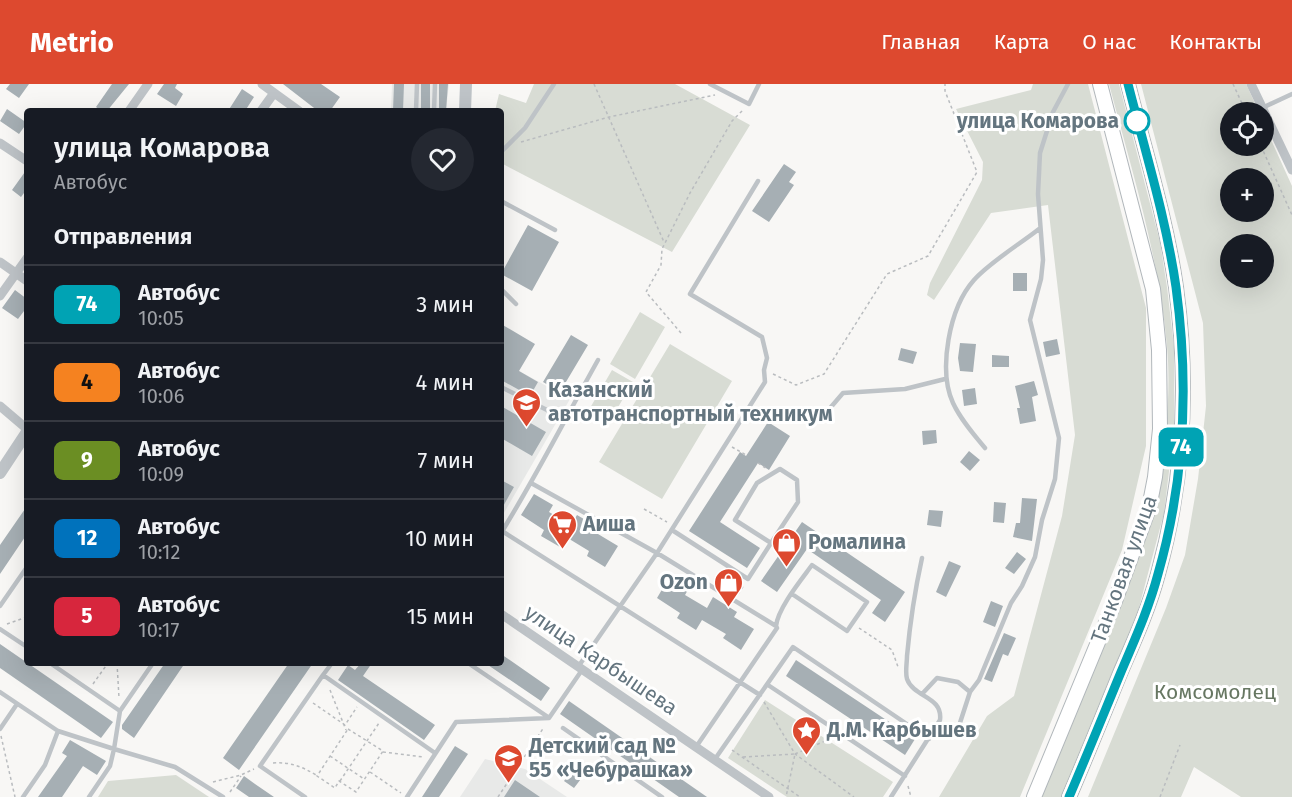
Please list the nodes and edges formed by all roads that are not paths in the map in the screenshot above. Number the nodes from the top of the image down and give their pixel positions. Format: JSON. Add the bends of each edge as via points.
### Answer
{"nodes":[{"id":1,"x":147,"y":84,"type":"edge"},
{"id":2,"x":262,"y":84,"type":"edge"},
{"id":3,"x":417,"y":84,"type":"edge"},
{"id":4,"x":435,"y":84,"type":"edge"},
{"id":5,"x":466,"y":84,"type":"edge"},
{"id":6,"x":554,"y":84,"type":"edge"},
{"id":7,"x":710,"y":84,"type":"edge"},
{"id":8,"x":759,"y":84,"type":"edge"},
{"id":9,"x":1068,"y":84,"type":"edge"},
{"id":10,"x":1100,"y":84,"type":"edge"},
{"id":11,"x":1128,"y":84,"type":"edge"},
{"id":12,"x":1251,"y":84,"type":"edge"},
{"id":13,"x":274,"y":93,"type":"junction"},
{"id":14,"x":1292,"y":94,"type":"edge"},
{"id":15,"x":1259,"y":102,"type":"edge"},
{"id":16,"x":1274,"y":102,"type":"edge"},
{"id":17,"x":131,"y":108,"type":"edge"},
{"id":18,"x":263,"y":108,"type":"edge"},
{"id":19,"x":295,"y":108,"type":"edge"},
{"id":20,"x":416,"y":108,"type":"edge"},
{"id":21,"x":434,"y":108,"type":"edge"},
{"id":22,"x":465,"y":108,"type":"edge"},
{"id":23,"x":1274,"y":133,"type":"edge"},
{"id":24,"x":0,"y":143,"type":"edge"},
{"id":25,"x":504,"y":149,"type":"edge"},
{"id":26,"x":24,"y":159,"type":"edge"},
{"id":27,"x":1292,"y":170,"type":"edge"},
{"id":28,"x":758,"y":181,"type":"dead end"},
{"id":29,"x":504,"y":203,"type":"edge"},
{"id":30,"x":1039,"y":229,"type":"junction"},
{"id":31,"x":555,"y":230,"type":"dead end"},
{"id":32,"x":0,"y":262,"type":"edge"},
{"id":33,"x":24,"y":262,"type":"edge"},
{"id":34,"x":16,"y":273,"type":"junction"},
{"id":35,"x":24,"y":279,"type":"edge"},
{"id":36,"x":504,"y":292,"type":"edge"},
{"id":37,"x":0,"y":296,"type":"edge"},
{"id":38,"x":516,"y":304,"type":"dead end"},
{"id":39,"x":598,"y":360,"type":"dead end"},
{"id":40,"x":945,"y":379,"type":"junction"},
{"id":41,"x":504,"y":388,"type":"edge"},
{"id":42,"x":0,"y":406,"type":"edge"},
{"id":43,"x":831,"y":407,"type":"dead end"},
{"id":44,"x":565,"y":419,"type":"junction"},
{"id":45,"x":24,"y":427,"type":"edge"},
{"id":46,"x":24,"y":435,"type":"edge"},
{"id":47,"x":985,"y":448,"type":"dead end"},
{"id":48,"x":0,"y":473,"type":"edge"},
{"id":49,"x":531,"y":483,"type":"junction"},
{"id":50,"x":504,"y":527,"type":"edge"},
{"id":51,"x":673,"y":529,"type":"junction"},
{"id":52,"x":504,"y":534,"type":"edge"},
{"id":53,"x":771,"y":543,"type":"junction"},
{"id":54,"x":657,"y":553,"type":"junction"},
{"id":55,"x":922,"y":558,"type":"dead end"},
{"id":56,"x":24,"y":571,"type":"edge"},
{"id":57,"x":792,"y":594,"type":"junction"},
{"id":58,"x":0,"y":606,"type":"edge"},
{"id":59,"x":621,"y":606,"type":"junction"},
{"id":60,"x":504,"y":616,"type":"edge"},
{"id":61,"x":776,"y":626,"type":"junction"},
{"id":62,"x":0,"y":627,"type":"edge"},
{"id":63,"x":24,"y":645,"type":"edge"},
{"id":64,"x":54,"y":666,"type":"edge"},
{"id":65,"x":151,"y":666,"type":"edge"},
{"id":66,"x":330,"y":666,"type":"edge"},
{"id":67,"x":472,"y":666,"type":"edge"},
{"id":68,"x":581,"y":668,"type":"junction"},
{"id":69,"x":323,"y":675,"type":"junction"},
{"id":70,"x":740,"y":682,"type":"junction"},
{"id":71,"x":768,"y":684,"type":"junction"},
{"id":72,"x":0,"y":692,"type":"edge"},
{"id":73,"x":970,"y":692,"type":"junction"},
{"id":74,"x":922,"y":694,"type":"junction"},
{"id":75,"x":760,"y":695,"type":"junction"},
{"id":76,"x":17,"y":704,"type":"junction"},
{"id":77,"x":120,"y":711,"type":"junction"},
{"id":78,"x":549,"y":718,"type":"junction"},
{"id":79,"x":938,"y":726,"type":"junction"},
{"id":80,"x":562,"y":728,"type":"dead end"},
{"id":81,"x":0,"y":731,"type":"edge"},
{"id":82,"x":58,"y":731,"type":"junction"},
{"id":83,"x":929,"y":739,"type":"junction"},
{"id":84,"x":696,"y":747,"type":"junction"},
{"id":85,"x":114,"y":749,"type":"junction"},
{"id":86,"x":434,"y":755,"type":"junction"},
{"id":87,"x":715,"y":759,"type":"junction"},
{"id":88,"x":905,"y":776,"type":"junction"},
{"id":89,"x":23,"y":797,"type":"edge"},
{"id":90,"x":89,"y":797,"type":"edge"},
{"id":91,"x":225,"y":797,"type":"edge"},
{"id":92,"x":305,"y":797,"type":"edge"},
{"id":93,"x":407,"y":797,"type":"edge"},
{"id":94,"x":662,"y":797,"type":"edge"},
{"id":95,"x":769,"y":797,"type":"edge"},
{"id":96,"x":891,"y":797,"type":"edge"},
{"id":97,"x":1034,"y":797,"type":"edge"},
{"id":98,"x":1069,"y":797,"type":"edge"}],
"edges":[{"from":1,"to":17,"type":"street"},
{"from":2,"to":13,"type":"street"},
{"from":3,"to":20,"type":"lane"},
{"from":4,"to":21,"type":"lane"},
{"from":5,"to":22,"type":"street"},
{"from":6,"to":25,"type":"lane","via":[[525,128]]},
{"from":7,"to":8,"type":"lane","via":[[749,104]]},
{"from":9,"to":30,"type":"lane","via":[[1053,111],[1040,153]]},
{"from":10,"to":97,"type":"main road","name":"Танковая улица","via":[[1153,289],[1160,429],[1149,508]]},
{"from":11,"to":98,"type":"main road","name":"Танковая улица","via":[[1176,286],[1182,348],[1182,432],[1173,515],[1158,575]]},
{"from":12,"to":15,"type":"street"},
{"from":13,"to":18,"type":"street"},
{"from":13,"to":19,"type":"street"},
{"from":14,"to":16,"type":"lane"},
{"from":23,"to":27,"type":"street"},
{"from":24,"to":26,"type":"street"},
{"from":28,"to":51,"type":"lane","via":[[690,294],[762,337],[767,358],[765,382]]},
{"from":29,"to":31,"type":"lane"},
{"from":30,"to":40,"type":"lane","via":[[970,285],[950,331]]},
{"from":30,"to":73,"type":"lane","via":[[1043,260],[1030,320],[1059,438],[1055,479],[1041,520],[1035,557]]},
{"from":32,"to":34,"type":"street"},
{"from":33,"to":34,"type":"street"},
{"from":34,"to":35,"type":"street"},
{"from":34,"to":37,"type":"street"},
{"from":36,"to":38,"type":"lane"},
{"from":39,"to":44,"type":"lane"},
{"from":40,"to":43,"type":"lane","via":[[905,389],[843,393]]},
{"from":40,"to":47,"type":"lane","via":[[953,403]]},
{"from":41,"to":44,"type":"lane"},
{"from":42,"to":45,"type":"street"},
{"from":44,"to":49,"type":"lane"},
{"from":46,"to":48,"type":"street"},
{"from":49,"to":50,"type":"lane"},
{"from":49,"to":54,"type":"lane"},
{"from":51,"to":53,"type":"lane","via":[[748,579]]},
{"from":51,"to":54,"type":"lane"},
{"from":52,"to":59,"type":"lane"},
{"from":53,"to":53,"type":"lane","via":[[798,502],[797,480],[780,469],[757,483],[735,520]]},
{"from":54,"to":59,"type":"lane"},
{"from":54,"to":61,"type":"lane"},
{"from":55,"to":74,"type":"lane","via":[[909,629],[906,673],[912,687]]},
{"from":56,"to":58,"type":"lane"},
{"from":57,"to":57,"type":"lane","via":[[812,565],[867,602],[847,631]]},
{"from":57,"to":61,"type":"lane"},
{"from":59,"to":68,"type":"lane"},
{"from":59,"to":70,"type":"lane"},
{"from":60,"to":68,"type":"street","name":"улица Карбышева"},
{"from":61,"to":70,"type":"lane"},
{"from":62,"to":63,"type":"lane"},
{"from":64,"to":77,"type":"lane"},
{"from":65,"to":77,"type":"lane"},
{"from":66,"to":69,"type":"lane"},
{"from":67,"to":78,"type":"lane"},
{"from":68,"to":78,"type":"lane"},
{"from":68,"to":84,"type":"street","name":"улица Карбышева"},
{"from":69,"to":86,"type":"lane"},
{"from":69,"to":92,"type":"lane","via":[[260,766]]},
{"from":70,"to":75,"type":"lane"},
{"from":70,"to":84,"type":"lane"},
{"from":71,"to":75,"type":"lane"},
{"from":71,"to":83,"type":"lane","via":[[793,647]]},
{"from":71,"to":88,"type":"lane"},
{"from":72,"to":76,"type":"lane"},
{"from":73,"to":74,"type":"lane","via":[[958,682],[937,678]]},
{"from":73,"to":79,"type":"lane","via":[[957,732]]},
{"from":74,"to":79,"type":"lane","via":[[940,709]]},
{"from":75,"to":87,"type":"lane"},
{"from":76,"to":81,"type":"lane"},
{"from":76,"to":82,"type":"lane"},
{"from":77,"to":85,"type":"lane"},
{"from":78,"to":86,"type":"lane","via":[[456,722]]},
{"from":79,"to":83,"type":"lane"},
{"from":80,"to":94,"type":"lane"},
{"from":82,"to":85,"type":"lane"},
{"from":82,"to":89,"type":"lane","via":[[45,765]]},
{"from":83,"to":88,"type":"lane"},
{"from":84,"to":87,"type":"street","name":"улица Карбышева"},
{"from":85,"to":90,"type":"lane","via":[[110,766]]},
{"from":85,"to":91,"type":"lane","via":[[175,767]]},
{"from":86,"to":93,"type":"lane"},
{"from":87,"to":95,"type":"street","name":"улица Карбышева"},
{"from":88,"to":96,"type":"lane"}]}
